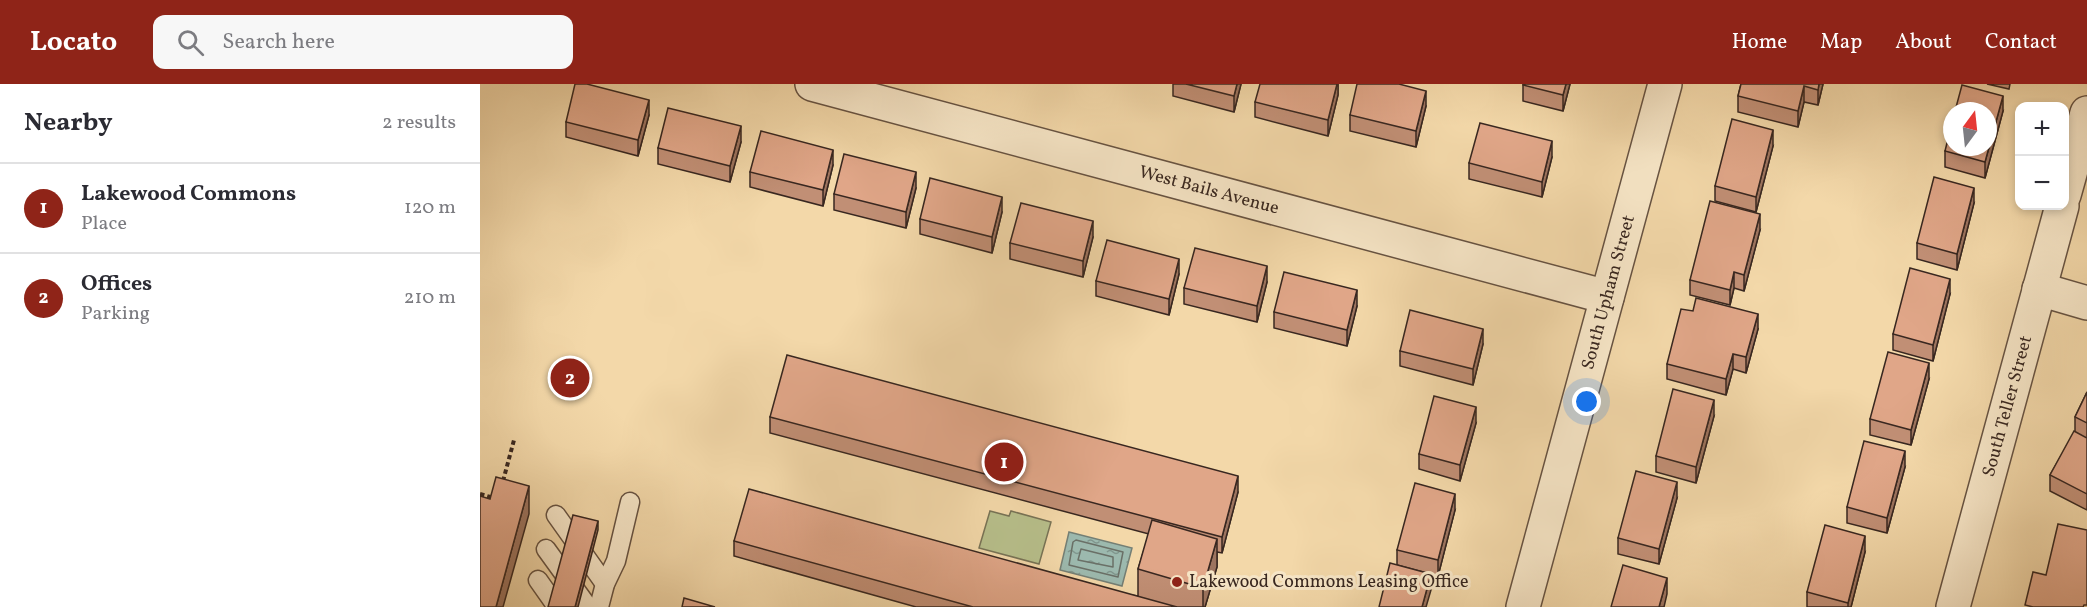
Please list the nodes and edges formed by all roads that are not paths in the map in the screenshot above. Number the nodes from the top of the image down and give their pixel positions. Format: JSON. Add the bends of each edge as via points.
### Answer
{"nodes":[{"id":1,"x":812,"y":84,"type":"edge"},
{"id":2,"x":1665,"y":84,"type":"edge"},
{"id":3,"x":2087,"y":113,"type":"edge"},
{"id":4,"x":2069,"y":177,"type":"edge"},
{"id":5,"x":2061,"y":210,"type":"edge"},
{"id":6,"x":2039,"y":289,"type":"junction"},
{"id":7,"x":1607,"y":297,"type":"junction"},
{"id":8,"x":2087,"y":303,"type":"edge"},
{"id":9,"x":630,"y":502,"type":"dead end"},
{"id":10,"x":556,"y":515,"type":"dead end"},
{"id":11,"x":546,"y":549,"type":"dead end"},
{"id":12,"x":538,"y":580,"type":"dead end"},
{"id":13,"x":605,"y":584,"type":"junction"},
{"id":14,"x":557,"y":607,"type":"edge"},
{"id":15,"x":588,"y":607,"type":"edge"},
{"id":16,"x":599,"y":607,"type":"edge"},
{"id":17,"x":1523,"y":607,"type":"edge"},
{"id":18,"x":1953,"y":607,"type":"edge"}],
"edges":[{"from":1,"to":7,"type":"street","name":"West Bails Avenue"},
{"from":2,"to":7,"type":"street","name":"South Upham Street"},
{"from":3,"to":4,"type":"street"},
{"from":5,"to":6,"type":"street","name":"South Teller Street"},
{"from":6,"to":8,"type":"street"},
{"from":6,"to":18,"type":"street","name":"South Teller Street"},
{"from":7,"to":17,"type":"street","name":"South Upham Street"},
{"from":9,"to":13,"type":"lane","via":[[616,561]]},
{"from":10,"to":13,"type":"lane"},
{"from":11,"to":15,"type":"lane"},
{"from":12,"to":14,"type":"lane"},
{"from":13,"to":16,"type":"lane"}]}
